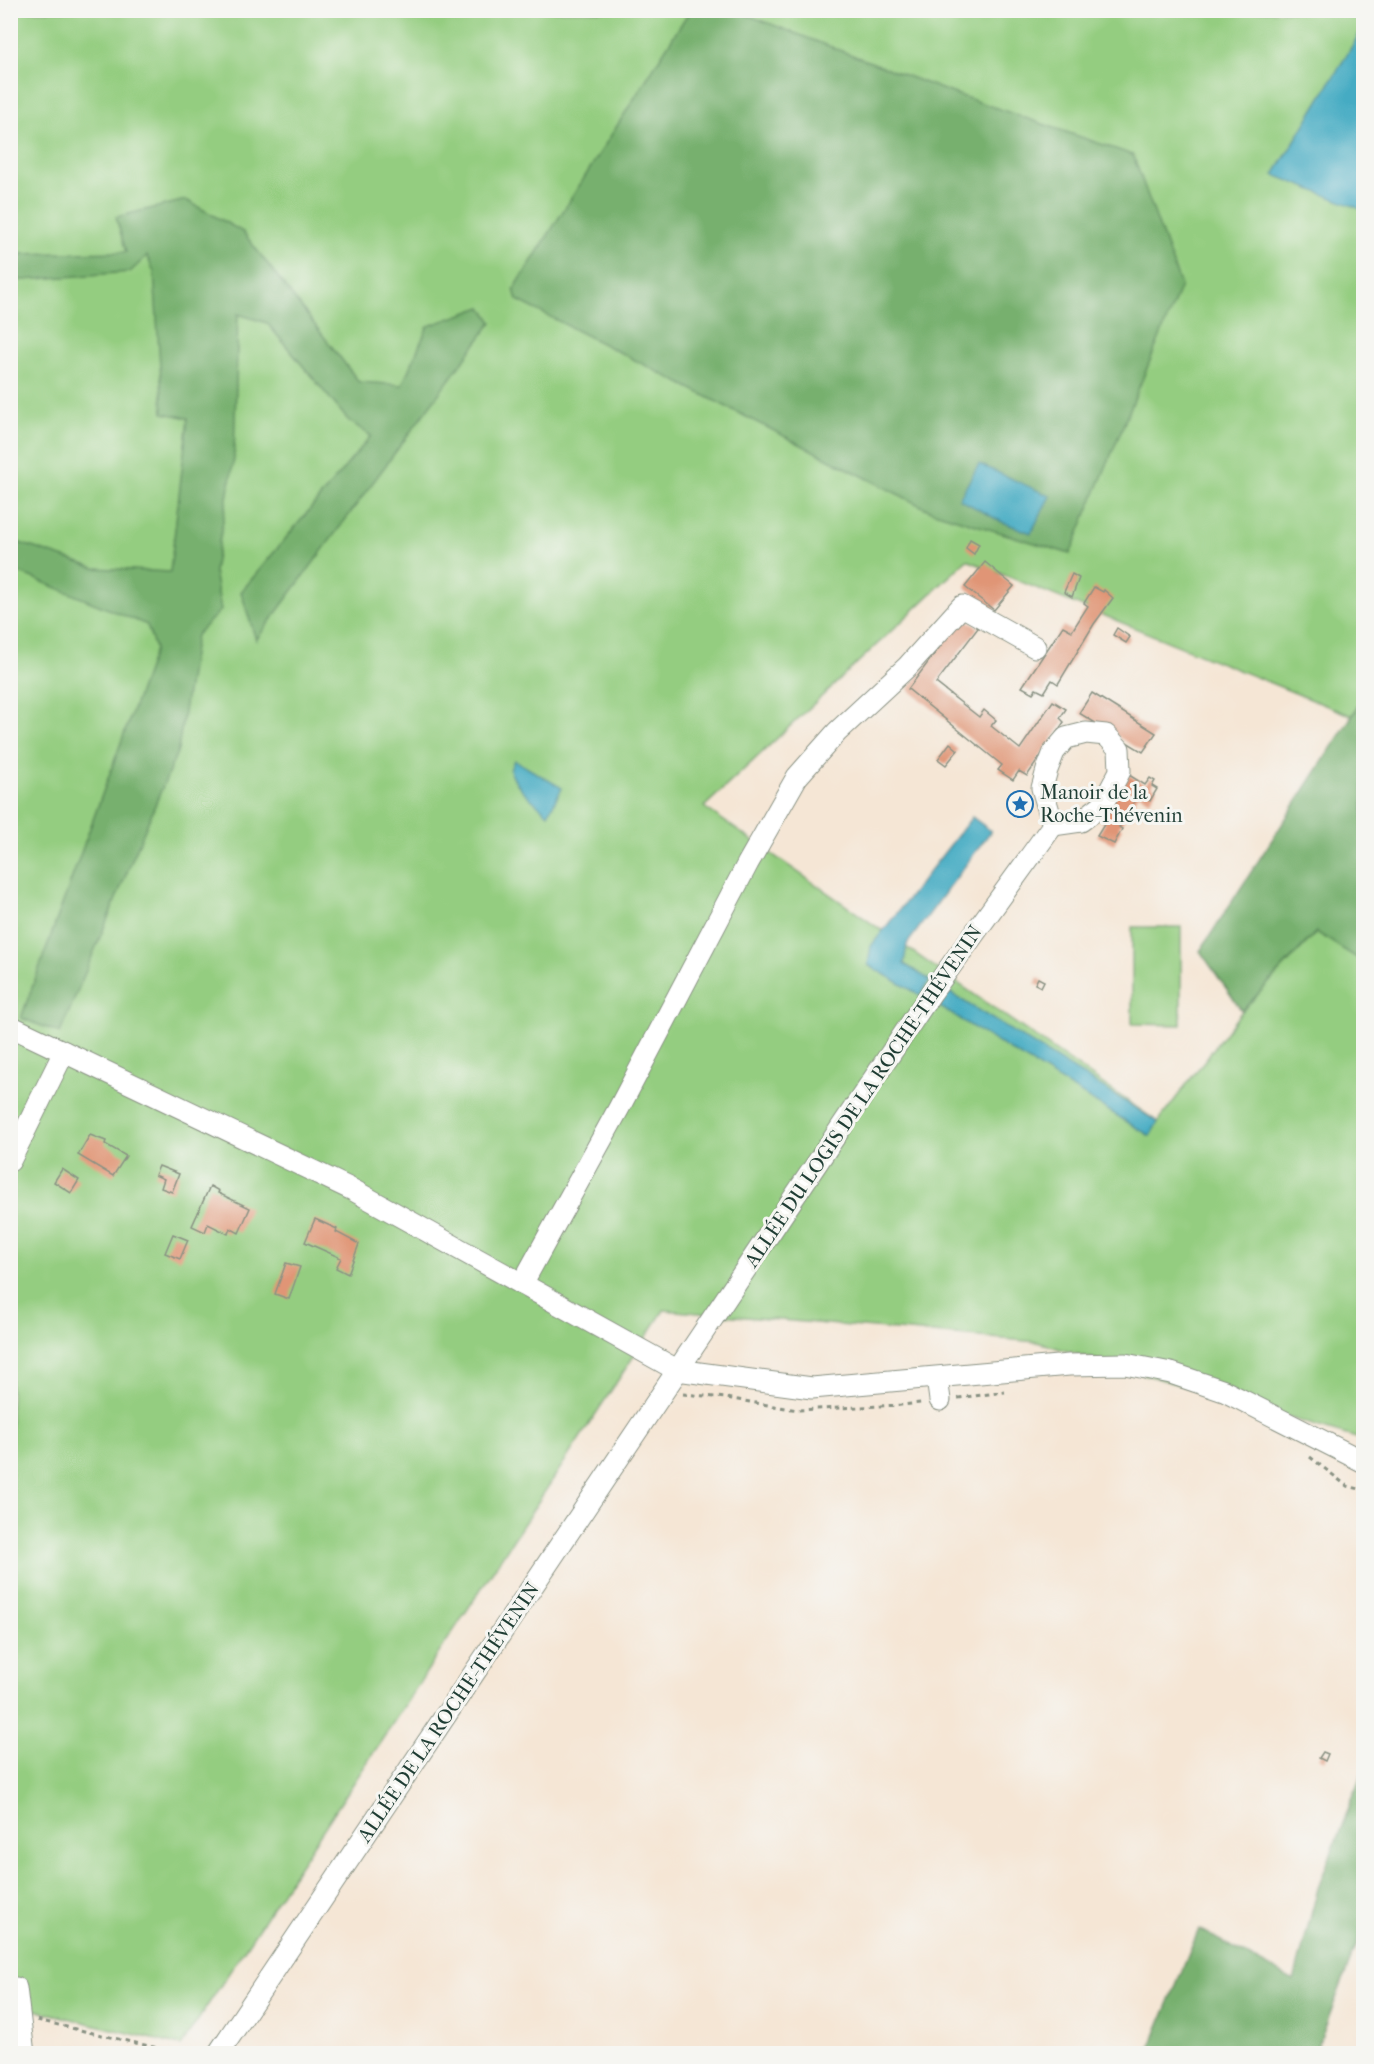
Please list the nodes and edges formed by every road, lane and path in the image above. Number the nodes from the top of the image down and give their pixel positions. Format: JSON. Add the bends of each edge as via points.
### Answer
{"nodes":[{"id":1,"x":1035,"y":647,"type":"dead end"},
{"id":2,"x":1053,"y":825,"type":"junction"},
{"id":3,"x":10,"y":1026,"type":"edge"},
{"id":4,"x":63,"y":1052,"type":"junction"},
{"id":5,"x":10,"y":1161,"type":"edge"},
{"id":6,"x":522,"y":1284,"type":"junction"},
{"id":7,"x":677,"y":1370,"type":"junction"},
{"id":8,"x":937,"y":1377,"type":"junction"},
{"id":9,"x":664,"y":1389,"type":"junction"},
{"id":10,"x":1010,"y":1391,"type":"dead end"},
{"id":11,"x":940,"y":1400,"type":"junction"},
{"id":12,"x":1304,"y":1454,"type":"dead end"},
{"id":13,"x":1364,"y":1462,"type":"edge"},
{"id":14,"x":1364,"y":1490,"type":"edge"},
{"id":15,"x":16,"y":1988,"type":"dead end"},
{"id":16,"x":21,"y":2016,"type":"junction"},
{"id":17,"x":24,"y":2054,"type":"edge"},
{"id":18,"x":183,"y":2054,"type":"edge"},
{"id":19,"x":218,"y":2054,"type":"edge"}],
"edges":[{"from":1,"to":6,"type":"street","via":[[963,606],[797,777]]},
{"from":2,"to":2,"type":"street","via":[[1042,788],[1054,752],[1066,738],[1086,733],[1106,735],[1119,750],[1120,771],[1102,806],[1081,821]]},
{"from":2,"to":7,"type":"street","name":"ALLÉE DU LOGIS DE LA ROCHE-THÉVENIN","via":[[932,992]]},
{"from":3,"to":4,"type":"street"},
{"from":4,"to":5,"type":"street"},
{"from":4,"to":6,"type":"street","via":[[353,1190]]},
{"from":6,"to":7,"type":"street"},
{"from":7,"to":8,"type":"street","via":[[812,1388]]},
{"from":7,"to":9,"type":"street","name":"ALLÉE DE LA ROCHE-THÉVENIN"},
{"from":8,"to":11,"type":"street"},
{"from":8,"to":13,"type":"street","via":[[1125,1364],[1172,1373],[1224,1391]]},
{"from":9,"to":11,"type":"path","via":[[798,1410]]},
{"from":9,"to":19,"type":"street","name":"ALLÉE DE LA ROCHE-THÉVENIN"},
{"from":10,"to":11,"type":"path"},
{"from":12,"to":14,"type":"path","via":[[1347,1486]]},
{"from":15,"to":16,"type":"street"},
{"from":16,"to":17,"type":"street"},
{"from":16,"to":18,"type":"path"}]}
